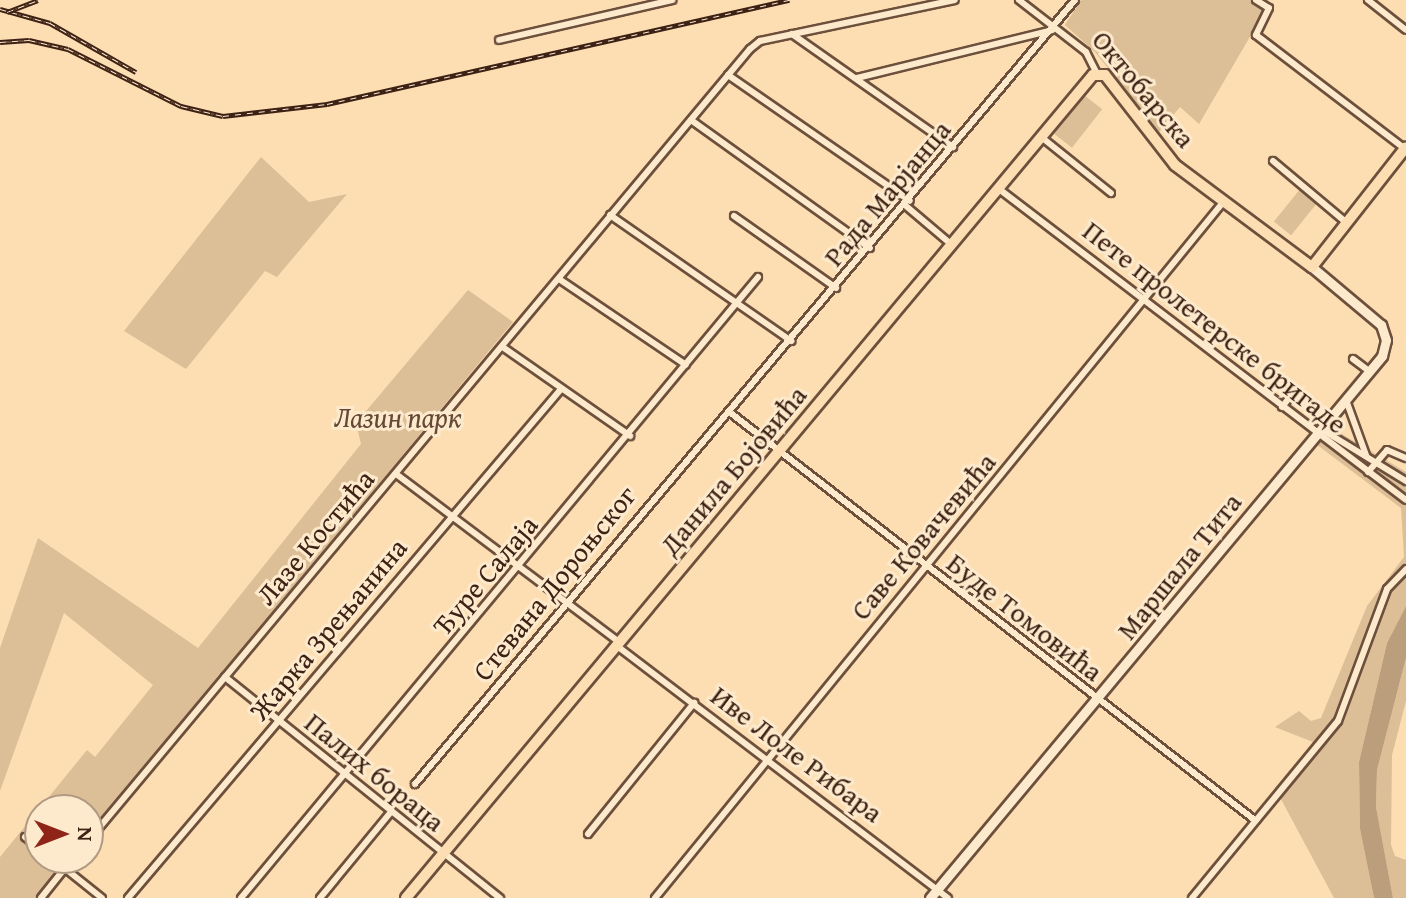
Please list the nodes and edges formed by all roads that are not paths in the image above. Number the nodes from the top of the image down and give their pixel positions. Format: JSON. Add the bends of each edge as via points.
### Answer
{"nodes":[{"id":1,"x":672,"y":0,"type":"edge"},
{"id":2,"x":955,"y":0,"type":"edge"},
{"id":3,"x":1019,"y":0,"type":"edge"},
{"id":4,"x":1075,"y":0,"type":"edge"},
{"id":5,"x":1256,"y":0,"type":"edge"},
{"id":6,"x":1368,"y":0,"type":"edge"},
{"id":7,"x":1054,"y":28,"type":"junction"},
{"id":8,"x":1406,"y":30,"type":"edge"},
{"id":9,"x":792,"y":34,"type":"junction"},
{"id":10,"x":499,"y":40,"type":"dead end"},
{"id":11,"x":1097,"y":74,"type":"junction"},
{"id":12,"x":728,"y":75,"type":"junction"},
{"id":13,"x":857,"y":78,"type":"junction"},
{"id":14,"x":691,"y":120,"type":"junction"},
{"id":15,"x":1040,"y":136,"type":"junction"},
{"id":16,"x":953,"y":147,"type":"junction"},
{"id":17,"x":1405,"y":148,"type":"edge"},
{"id":18,"x":1273,"y":161,"type":"dead end"},
{"id":19,"x":998,"y":188,"type":"junction"},
{"id":20,"x":1111,"y":193,"type":"dead end"},
{"id":21,"x":1224,"y":201,"type":"junction"},
{"id":22,"x":908,"y":203,"type":"junction"},
{"id":23,"x":610,"y":215,"type":"junction"},
{"id":24,"x":734,"y":216,"type":"dead end"},
{"id":25,"x":1347,"y":223,"type":"junction"},
{"id":26,"x":952,"y":245,"type":"junction"},
{"id":27,"x":870,"y":248,"type":"junction"},
{"id":28,"x":1312,"y":267,"type":"junction"},
{"id":29,"x":758,"y":277,"type":"dead end"},
{"id":30,"x":559,"y":279,"type":"junction"},
{"id":31,"x":836,"y":288,"type":"junction"},
{"id":32,"x":1145,"y":301,"type":"junction"},
{"id":33,"x":738,"y":302,"type":"junction"},
{"id":34,"x":791,"y":341,"type":"junction"},
{"id":35,"x":504,"y":348,"type":"junction"},
{"id":36,"x":1353,"y":359,"type":"dead end"},
{"id":37,"x":686,"y":365,"type":"junction"},
{"id":38,"x":1370,"y":372,"type":"junction"},
{"id":39,"x":561,"y":389,"type":"junction"},
{"id":40,"x":1293,"y":393,"type":"dead end"},
{"id":41,"x":1346,"y":400,"type":"junction"},
{"id":42,"x":1282,"y":407,"type":"junction"},
{"id":43,"x":732,"y":414,"type":"junction"},
{"id":44,"x":1319,"y":432,"type":"junction"},
{"id":45,"x":630,"y":436,"type":"junction"},
{"id":46,"x":777,"y":454,"type":"junction"},
{"id":47,"x":1406,"y":458,"type":"edge"},
{"id":48,"x":1372,"y":460,"type":"junction"},
{"id":49,"x":1368,"y":472,"type":"junction"},
{"id":50,"x":396,"y":474,"type":"junction"},
{"id":51,"x":1406,"y":481,"type":"edge"},
{"id":52,"x":1406,"y":500,"type":"edge"},
{"id":53,"x":451,"y":518,"type":"junction"},
{"id":54,"x":927,"y":567,"type":"junction"},
{"id":55,"x":519,"y":569,"type":"junction"},
{"id":56,"x":1406,"y":569,"type":"edge"},
{"id":57,"x":568,"y":601,"type":"junction"},
{"id":58,"x":619,"y":644,"type":"junction"},
{"id":59,"x":225,"y":677,"type":"junction"},
{"id":60,"x":1097,"y":701,"type":"junction"},
{"id":61,"x":694,"y":703,"type":"junction"},
{"id":62,"x":279,"y":722,"type":"junction"},
{"id":63,"x":767,"y":757,"type":"junction"},
{"id":64,"x":345,"y":775,"type":"junction"},
{"id":65,"x":415,"y":784,"type":"dead end"},
{"id":66,"x":390,"y":813,"type":"junction"},
{"id":67,"x":1256,"y":821,"type":"junction"},
{"id":68,"x":104,"y":822,"type":"edge"},
{"id":69,"x":588,"y":834,"type":"dead end"},
{"id":70,"x":442,"y":855,"type":"junction"},
{"id":71,"x":60,"y":874,"type":"edge"},
{"id":72,"x":72,"y":874,"type":"edge"},
{"id":73,"x":933,"y":894,"type":"edge"},
{"id":74,"x":41,"y":898,"type":"edge"},
{"id":75,"x":102,"y":898,"type":"edge"},
{"id":76,"x":128,"y":898,"type":"edge"},
{"id":77,"x":241,"y":898,"type":"edge"},
{"id":78,"x":320,"y":898,"type":"edge"},
{"id":79,"x":406,"y":898,"type":"edge"},
{"id":80,"x":500,"y":898,"type":"edge"},
{"id":81,"x":655,"y":898,"type":"edge"},
{"id":82,"x":948,"y":898,"type":"edge"},
{"id":83,"x":1192,"y":898,"type":"edge"}],
"edges":[{"from":1,"to":10,"type":"street"},
{"from":2,"to":9,"type":"street"},
{"from":3,"to":7,"type":"street","name":"Октобарска"},
{"from":4,"to":7,"type":"street","name":"Рада Марјанца"},
{"from":5,"to":17,"type":"street","via":[[1269,8],[1256,35]]},
{"from":6,"to":8,"type":"street"},
{"from":7,"to":11,"type":"street","name":"Октобарска","via":[[1092,58]]},
{"from":7,"to":13,"type":"street"},
{"from":7,"to":16,"type":"street","name":"Рада Марјанца"},
{"from":9,"to":12,"type":"street","name":"Лазе Костића","via":[[760,41]]},
{"from":9,"to":13,"type":"street"},
{"from":11,"to":15,"type":"main road","name":"Данила Бојовића"},
{"from":11,"to":21,"type":"main road","name":"Октобарска","via":[[1109,79],[1169,160]]},
{"from":12,"to":14,"type":"street","name":"Лазе Костића"},
{"from":12,"to":22,"type":"street"},
{"from":13,"to":16,"type":"street"},
{"from":14,"to":23,"type":"street","name":"Лазе Костића"},
{"from":14,"to":27,"type":"street"},
{"from":15,"to":19,"type":"main road","name":"Данила Бојовића"},
{"from":15,"to":20,"type":"street"},
{"from":16,"to":22,"type":"street","name":"Рада Марјанца"},
{"from":17,"to":25,"type":"main road"},
{"from":18,"to":25,"type":"street"},
{"from":19,"to":26,"type":"main road","name":"Данила Бојовића"},
{"from":19,"to":32,"type":"street","name":"Пете пролетерске бригаде"},
{"from":21,"to":28,"type":"main road","name":"Октобарска"},
{"from":21,"to":32,"type":"street","name":"Саве Ковачевића"},
{"from":22,"to":26,"type":"street"},
{"from":22,"to":27,"type":"street","name":"Рада Марјанца"},
{"from":23,"to":30,"type":"street","name":"Лазе Костића"},
{"from":23,"to":33,"type":"street"},
{"from":24,"to":31,"type":"street"},
{"from":25,"to":28,"type":"main road"},
{"from":26,"to":46,"type":"main road","name":"Данила Бојовића"},
{"from":27,"to":31,"type":"street","name":"Рада Марјанца"},
{"from":28,"to":38,"type":"street","name":"Маршала Тита","via":[[1381,325],[1385,349]]},
{"from":29,"to":33,"type":"street","name":"Ђуре Салаја"},
{"from":30,"to":35,"type":"street","name":"Лазе Костића"},
{"from":30,"to":37,"type":"street"},
{"from":31,"to":34,"type":"street","name":"Рада Марјанца"},
{"from":32,"to":42,"type":"street","name":"Пете пролетерске бригаде"},
{"from":32,"to":54,"type":"street","name":"Саве Ковачевића"},
{"from":33,"to":34,"type":"street"},
{"from":33,"to":37,"type":"street","name":"Ђуре Салаја"},
{"from":34,"to":43,"type":"street","name":"Рада Марјанца"},
{"from":35,"to":39,"type":"street"},
{"from":35,"to":50,"type":"street","name":"Лазе Костића"},
{"from":36,"to":38,"type":"street"},
{"from":37,"to":45,"type":"street","name":"Ђуре Салаја"},
{"from":38,"to":41,"type":"street","name":"Маршала Тита"},
{"from":39,"to":45,"type":"street"},
{"from":39,"to":53,"type":"street","name":"Жарка Зрењанина"},
{"from":40,"to":42,"type":"street"},
{"from":41,"to":44,"type":"street","name":"Маршала Тита"},
{"from":41,"to":48,"type":"street"},
{"from":42,"to":44,"type":"street","name":"Пете пролетерске бригаде"},
{"from":43,"to":46,"type":"street","name":"Буде Томовића"},
{"from":43,"to":57,"type":"street","name":"Стевана Дороњског","via":[[694,447]]},
{"from":44,"to":48,"type":"street"},
{"from":44,"to":49,"type":"street","name":"Пете пролетерске бригаде"},
{"from":44,"to":60,"type":"street","name":"Маршала Тита"},
{"from":45,"to":55,"type":"street","name":"Ђуре Салаја"},
{"from":46,"to":54,"type":"street","name":"Буде Томовића"},
{"from":46,"to":58,"type":"main road","name":"Данила Бојовића"},
{"from":47,"to":48,"type":"street","via":[[1387,450]]},
{"from":48,"to":49,"type":"street"},
{"from":48,"to":51,"type":"street"},
{"from":49,"to":52,"type":"street","name":"Пете пролетерске бригаде"},
{"from":50,"to":53,"type":"street","name":"Иве Лоле Рибара"},
{"from":50,"to":59,"type":"street","name":"Лазе Костића"},
{"from":53,"to":55,"type":"street","name":"Иве Лоле Рибара"},
{"from":53,"to":62,"type":"street","name":"Жарка Зрењанина"},
{"from":54,"to":60,"type":"street","name":"Буде Томовића"},
{"from":54,"to":63,"type":"street","name":"Саве Ковачевића"},
{"from":55,"to":57,"type":"street","name":"Иве Лоле Рибара"},
{"from":55,"to":64,"type":"street","name":"Ђуре Салаја"},
{"from":56,"to":67,"type":"street","via":[[1387,589],[1338,721]]},
{"from":57,"to":58,"type":"street","name":"Иве Лоле Рибара"},
{"from":57,"to":65,"type":"street","name":"Стевана Дороњског"},
{"from":58,"to":61,"type":"street","name":"Иве Лоле Рибара"},
{"from":58,"to":70,"type":"main road","name":"Данила Бојовића"},
{"from":59,"to":62,"type":"street","name":"Палих бораца"},
{"from":59,"to":68,"type":"street","name":"Лазе Костића"},
{"from":60,"to":67,"type":"street","name":"Буде Томовића"},
{"from":60,"to":73,"type":"street","name":"Маршала Тита"},
{"from":61,"to":63,"type":"street","name":"Иве Лоле Рибара"},
{"from":61,"to":69,"type":"street"},
{"from":62,"to":64,"type":"street","name":"Палих бораца"},
{"from":62,"to":76,"type":"street","name":"Жарка Зрењанина"},
{"from":63,"to":73,"type":"street","name":"Иве Лоле Рибара"},
{"from":63,"to":81,"type":"street","name":"Саве Ковачевића"},
{"from":64,"to":66,"type":"street","name":"Палих бораца"},
{"from":64,"to":77,"type":"street","name":"Ђуре Салаја"},
{"from":66,"to":70,"type":"street","name":"Палих бораца"},
{"from":66,"to":78,"type":"street"},
{"from":67,"to":83,"type":"street"},
{"from":70,"to":79,"type":"main road","name":"Данила Бојовића"},
{"from":70,"to":80,"type":"street","name":"Палих бораца"},
{"from":71,"to":74,"type":"street"},
{"from":72,"to":75,"type":"street"},
{"from":73,"to":82,"type":"street","name":"Иве Лоле Рибара"}]}
